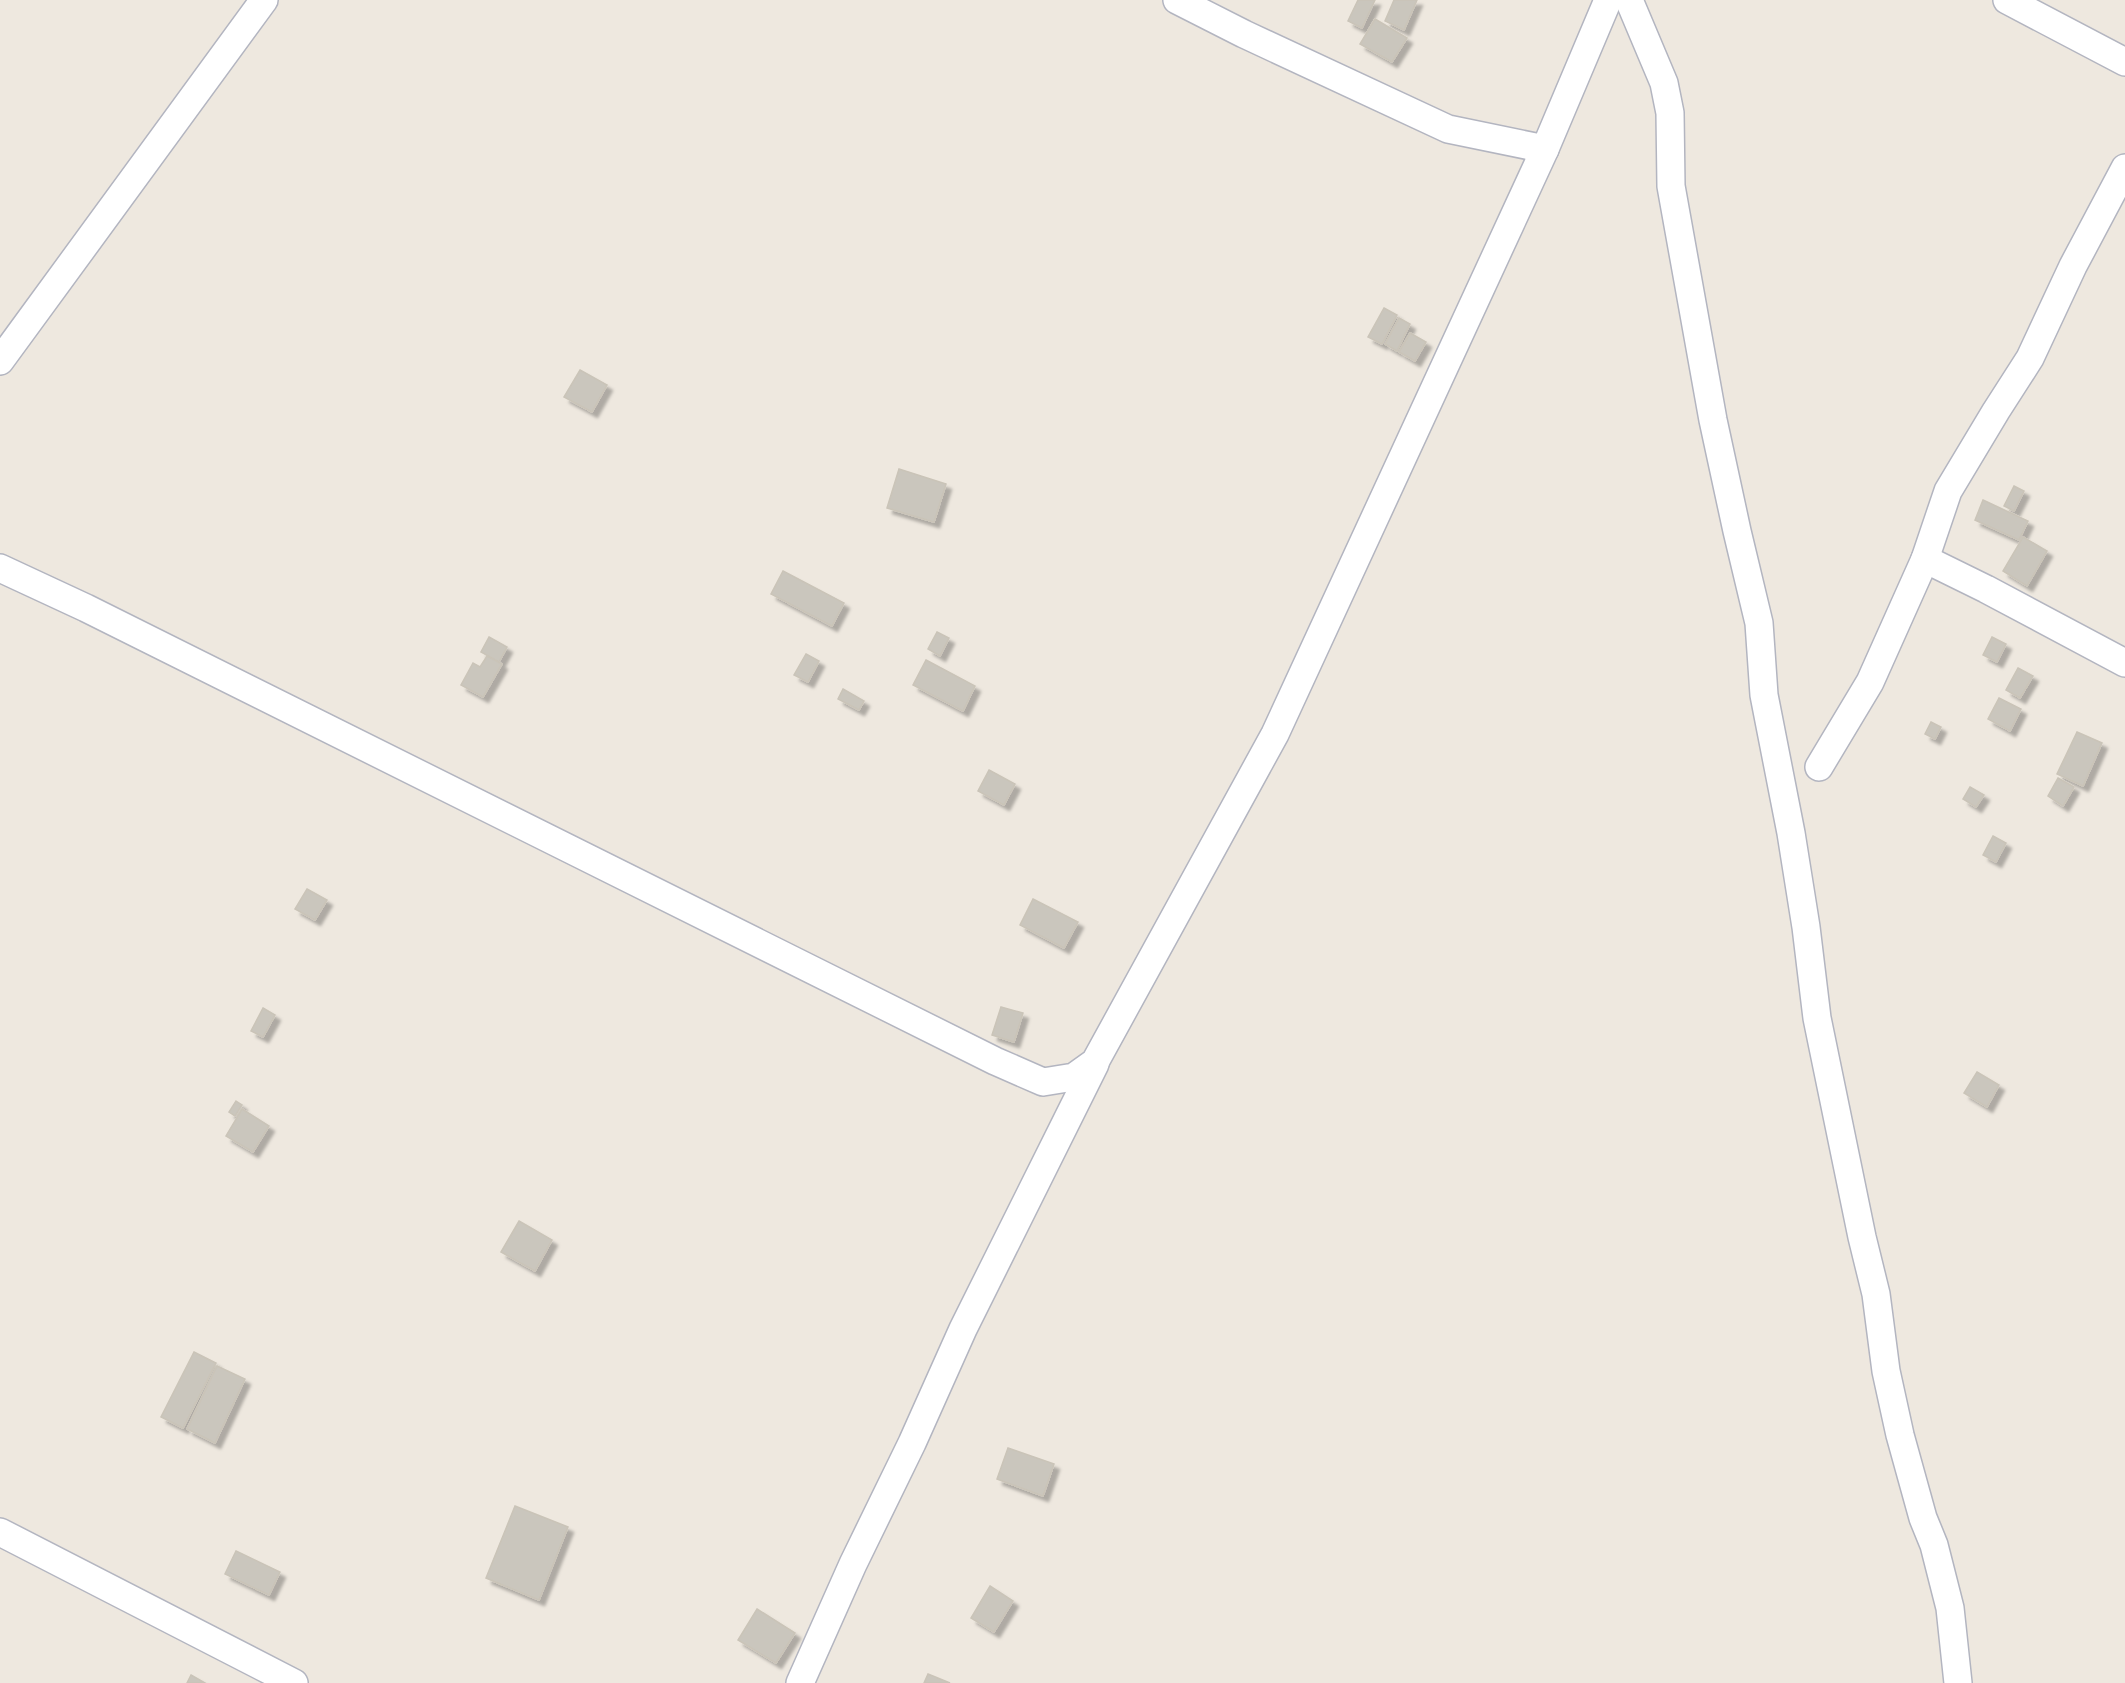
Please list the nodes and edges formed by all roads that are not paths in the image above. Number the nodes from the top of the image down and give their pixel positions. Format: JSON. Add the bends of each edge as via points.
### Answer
{"nodes":[{"id":1,"x":264,"y":0,"type":"edge"},
{"id":2,"x":1177,"y":0,"type":"edge"},
{"id":3,"x":1608,"y":0,"type":"edge"},
{"id":4,"x":1629,"y":0,"type":"edge"},
{"id":5,"x":2007,"y":0,"type":"edge"},
{"id":6,"x":2125,"y":62,"type":"edge"},
{"id":7,"x":1545,"y":149,"type":"junction"},
{"id":8,"x":2125,"y":168,"type":"edge"},
{"id":9,"x":0,"y":360,"type":"edge"},
{"id":10,"x":1925,"y":559,"type":"junction"},
{"id":11,"x":0,"y":568,"type":"edge"},
{"id":12,"x":2125,"y":663,"type":"edge"},
{"id":13,"x":1819,"y":767,"type":"dead end"},
{"id":14,"x":1095,"y":1062,"type":"junction"},
{"id":15,"x":0,"y":1532,"type":"edge"},
{"id":16,"x":294,"y":1683,"type":"edge"},
{"id":17,"x":800,"y":1683,"type":"edge"},
{"id":18,"x":1958,"y":1683,"type":"edge"}],
"edges":[{"from":1,"to":9,"type":"street"},
{"from":2,"to":7,"type":"street","via":[[1448,129]]},
{"from":3,"to":7,"type":"street"},
{"from":4,"to":18,"type":"street","via":[[1664,83],[1670,113],[1671,186],[1713,420],[1759,623],[1764,694],[1802,904],[1817,1018],[1876,1294],[1886,1371],[1900,1435],[1950,1608]]},
{"from":5,"to":6,"type":"street"},
{"from":7,"to":14,"type":"street","via":[[1275,734]]},
{"from":8,"to":10,"type":"street","via":[[2030,358],[1948,491]]},
{"from":10,"to":12,"type":"street"},
{"from":10,"to":13,"type":"street","via":[[1870,682]]},
{"from":11,"to":14,"type":"street","via":[[995,1061],[1043,1082],[1074,1077]]},
{"from":14,"to":17,"type":"street","via":[[963,1329]]},
{"from":15,"to":16,"type":"street"}]}
